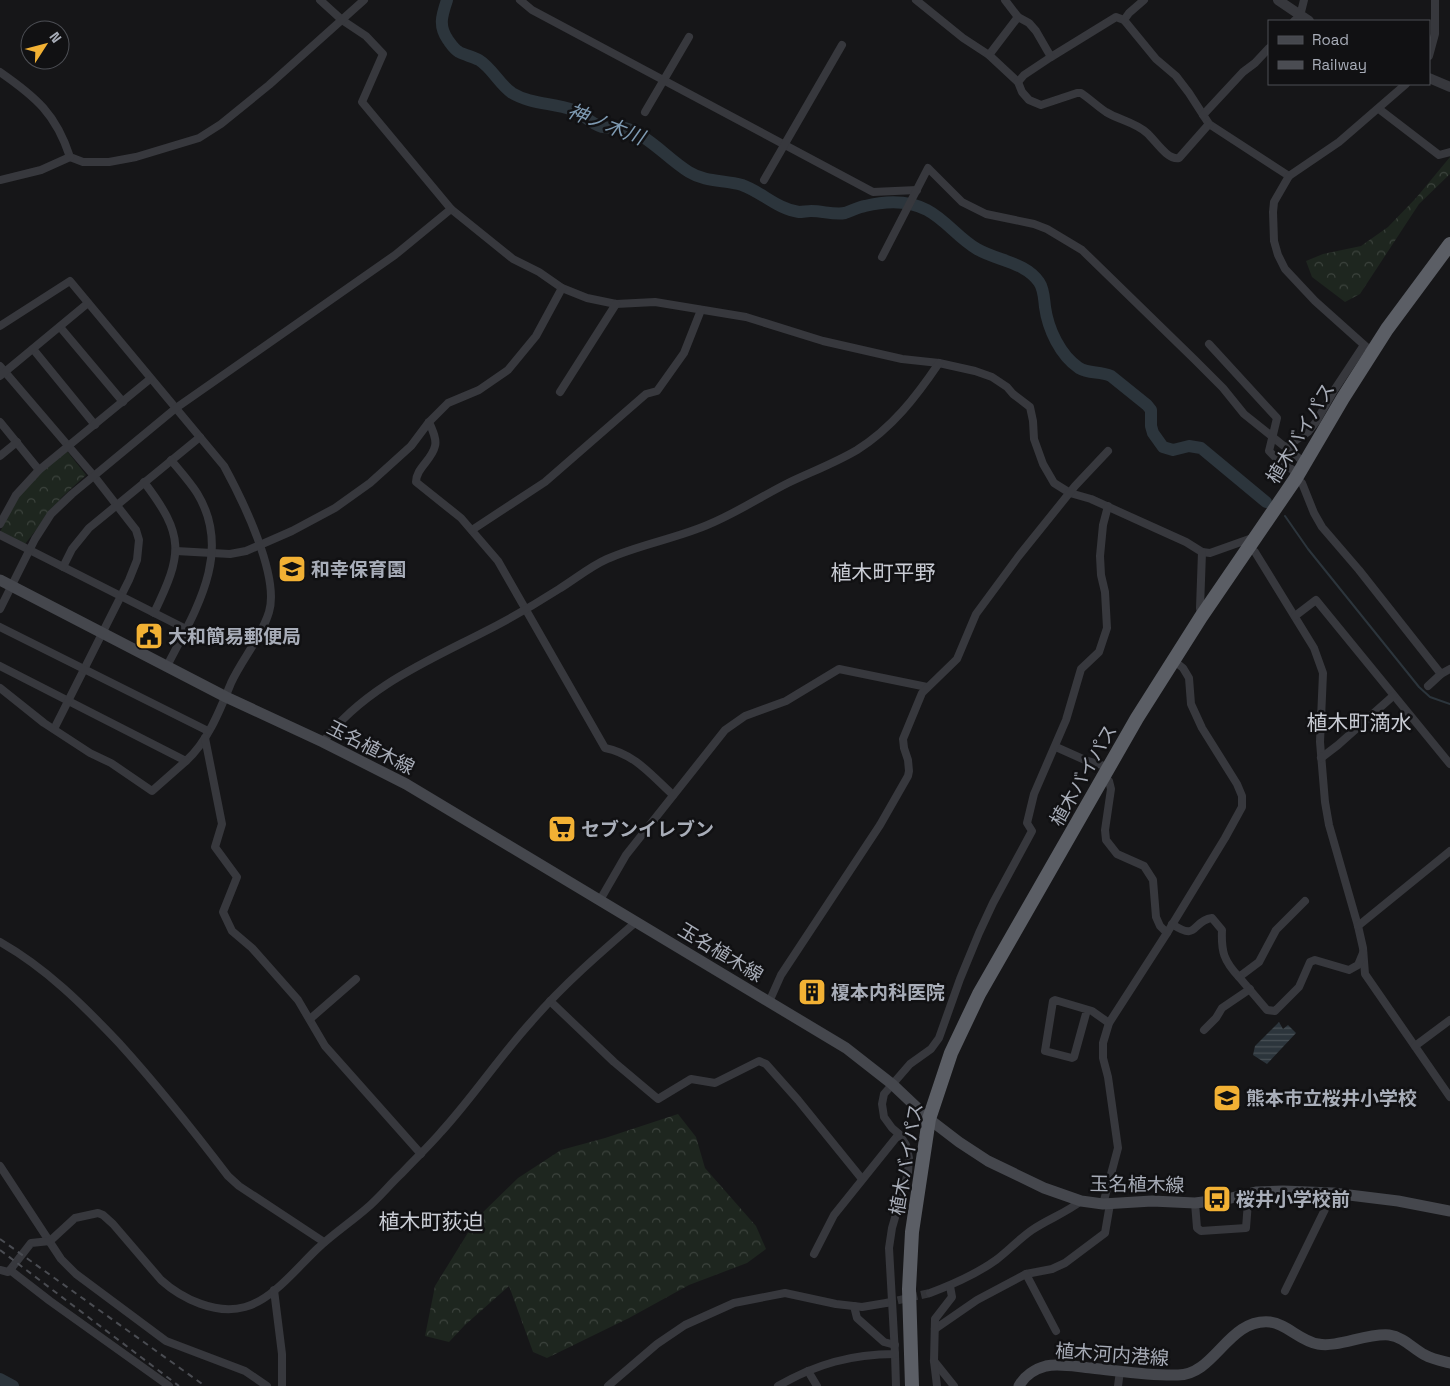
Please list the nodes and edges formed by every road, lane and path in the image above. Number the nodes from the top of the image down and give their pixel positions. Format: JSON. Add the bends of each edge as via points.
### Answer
{"nodes":[{"id":1,"x":320,"y":0,"type":"edge"},
{"id":2,"x":364,"y":0,"type":"edge"},
{"id":3,"x":520,"y":0,"type":"edge"},
{"id":4,"x":916,"y":0,"type":"edge"},
{"id":5,"x":1005,"y":0,"type":"edge"},
{"id":6,"x":1144,"y":0,"type":"edge"},
{"id":7,"x":1278,"y":0,"type":"edge"},
{"id":8,"x":1304,"y":0,"type":"edge"},
{"id":9,"x":1435,"y":0,"type":"edge"},
{"id":10,"x":1018,"y":17,"type":"junction"},
{"id":11,"x":1297,"y":18,"type":"edge"},
{"id":12,"x":342,"y":20,"type":"junction"},
{"id":13,"x":1124,"y":20,"type":"junction"},
{"id":14,"x":689,"y":37,"type":"dead end"},
{"id":15,"x":842,"y":45,"type":"dead end"},
{"id":16,"x":1268,"y":49,"type":"edge"},
{"id":17,"x":1430,"y":52,"type":"edge"},
{"id":18,"x":989,"y":55,"type":"junction"},
{"id":19,"x":1051,"y":57,"type":"junction"},
{"id":20,"x":0,"y":72,"type":"edge"},
{"id":21,"x":1430,"y":78,"type":"edge"},
{"id":22,"x":664,"y":80,"type":"junction"},
{"id":23,"x":1018,"y":82,"type":"junction"},
{"id":24,"x":1405,"y":85,"type":"edge"},
{"id":25,"x":1450,"y":87,"type":"edge"},
{"id":26,"x":1379,"y":108,"type":"junction"},
{"id":27,"x":646,"y":112,"type":"dead end"},
{"id":28,"x":1204,"y":115,"type":"junction"},
{"id":29,"x":1209,"y":124,"type":"junction"},
{"id":30,"x":784,"y":146,"type":"junction"},
{"id":31,"x":1450,"y":152,"type":"edge"},
{"id":32,"x":70,"y":157,"type":"junction"},
{"id":33,"x":1289,"y":176,"type":"junction"},
{"id":34,"x":0,"y":180,"type":"edge"},
{"id":35,"x":764,"y":180,"type":"dead end"},
{"id":36,"x":917,"y":190,"type":"junction"},
{"id":37,"x":451,"y":209,"type":"junction"},
{"id":38,"x":1450,"y":244,"type":"edge"},
{"id":39,"x":882,"y":257,"type":"dead end"},
{"id":40,"x":562,"y":288,"type":"junction"},
{"id":41,"x":88,"y":303,"type":"junction"},
{"id":42,"x":616,"y":304,"type":"junction"},
{"id":43,"x":701,"y":310,"type":"junction"},
{"id":44,"x":0,"y":326,"type":"edge"},
{"id":45,"x":60,"y":326,"type":"junction"},
{"id":46,"x":1209,"y":344,"type":"dead end"},
{"id":47,"x":33,"y":349,"type":"junction"},
{"id":48,"x":1368,"y":349,"type":"junction"},
{"id":49,"x":939,"y":363,"type":"junction"},
{"id":50,"x":2,"y":371,"type":"edge"},
{"id":51,"x":150,"y":379,"type":"junction"},
{"id":52,"x":560,"y":392,"type":"dead end"},
{"id":53,"x":123,"y":402,"type":"junction"},
{"id":54,"x":176,"y":408,"type":"junction"},
{"id":55,"x":0,"y":422,"type":"edge"},
{"id":56,"x":429,"y":422,"type":"junction"},
{"id":57,"x":95,"y":425,"type":"junction"},
{"id":58,"x":200,"y":437,"type":"junction"},
{"id":59,"x":1273,"y":437,"type":"junction"},
{"id":60,"x":17,"y":442,"type":"junction"},
{"id":61,"x":69,"y":446,"type":"junction"},
{"id":62,"x":1286,"y":447,"type":"junction"},
{"id":63,"x":1108,"y":451,"type":"dead end"},
{"id":64,"x":0,"y":456,"type":"edge"},
{"id":65,"x":171,"y":460,"type":"junction"},
{"id":66,"x":1305,"y":463,"type":"junction"},
{"id":67,"x":40,"y":470,"type":"junction"},
{"id":68,"x":94,"y":476,"type":"junction"},
{"id":69,"x":1296,"y":478,"type":"junction"},
{"id":70,"x":144,"y":482,"type":"junction"},
{"id":71,"x":1070,"y":493,"type":"junction"},
{"id":72,"x":116,"y":505,"type":"junction"},
{"id":73,"x":1108,"y":506,"type":"junction"},
{"id":74,"x":0,"y":524,"type":"edge"},
{"id":75,"x":472,"y":530,"type":"junction"},
{"id":76,"x":0,"y":535,"type":"edge"},
{"id":77,"x":1252,"y":543,"type":"junction"},
{"id":78,"x":260,"y":546,"type":"junction"},
{"id":79,"x":30,"y":550,"type":"junction"},
{"id":80,"x":176,"y":551,"type":"junction"},
{"id":81,"x":212,"y":552,"type":"junction"},
{"id":82,"x":1202,"y":552,"type":"junction"},
{"id":83,"x":63,"y":567,"type":"junction"},
{"id":84,"x":0,"y":580,"type":"edge"},
{"id":85,"x":12,"y":586,"type":"junction"},
{"id":86,"x":121,"y":596,"type":"junction"},
{"id":87,"x":0,"y":609,"type":"edge"},
{"id":88,"x":526,"y":610,"type":"junction"},
{"id":89,"x":154,"y":612,"type":"junction"},
{"id":90,"x":1296,"y":616,"type":"junction"},
{"id":91,"x":1201,"y":617,"type":"junction"},
{"id":92,"x":0,"y":627,"type":"edge"},
{"id":93,"x":186,"y":629,"type":"junction"},
{"id":94,"x":103,"y":633,"type":"junction"},
{"id":95,"x":1173,"y":660,"type":"junction"},
{"id":96,"x":0,"y":666,"type":"edge"},
{"id":97,"x":167,"y":666,"type":"junction"},
{"id":98,"x":84,"y":669,"type":"junction"},
{"id":99,"x":1450,"y":669,"type":"edge"},
{"id":100,"x":1441,"y":674,"type":"junction"},
{"id":101,"x":1428,"y":686,"type":"dead end"},
{"id":102,"x":927,"y":687,"type":"junction"},
{"id":103,"x":0,"y":688,"type":"edge"},
{"id":104,"x":1393,"y":696,"type":"junction"},
{"id":105,"x":226,"y":697,"type":"junction"},
{"id":106,"x":69,"y":701,"type":"junction"},
{"id":107,"x":54,"y":729,"type":"junction"},
{"id":108,"x":207,"y":735,"type":"junction"},
{"id":109,"x":323,"y":742,"type":"junction"},
{"id":110,"x":1056,"y":747,"type":"junction"},
{"id":111,"x":1321,"y":758,"type":"junction"},
{"id":112,"x":186,"y":761,"type":"junction"},
{"id":113,"x":1450,"y":764,"type":"edge"},
{"id":114,"x":1106,"y":772,"type":"junction"},
{"id":115,"x":673,"y":795,"type":"junction"},
{"id":116,"x":1450,"y":851,"type":"edge"},
{"id":117,"x":600,"y":900,"type":"junction"},
{"id":118,"x":1306,"y":902,"type":"dead end"},
{"id":119,"x":636,"y":922,"type":"junction"},
{"id":120,"x":1172,"y":924,"type":"junction"},
{"id":121,"x":1358,"y":926,"type":"junction"},
{"id":122,"x":1167,"y":933,"type":"junction"},
{"id":123,"x":0,"y":942,"type":"edge"},
{"id":124,"x":1364,"y":952,"type":"junction"},
{"id":125,"x":1239,"y":977,"type":"junction"},
{"id":126,"x":356,"y":979,"type":"dead end"},
{"id":127,"x":1250,"y":989,"type":"junction"},
{"id":128,"x":550,"y":1001,"type":"junction"},
{"id":129,"x":769,"y":1002,"type":"junction"},
{"id":130,"x":1087,"y":1010,"type":"junction"},
{"id":131,"x":310,"y":1019,"type":"junction"},
{"id":132,"x":1450,"y":1020,"type":"edge"},
{"id":133,"x":1109,"y":1023,"type":"junction"},
{"id":134,"x":1204,"y":1030,"type":"dead end"},
{"id":135,"x":1415,"y":1046,"type":"junction"},
{"id":136,"x":892,"y":1084,"type":"junction"},
{"id":137,"x":1450,"y":1097,"type":"edge"},
{"id":138,"x":929,"y":1119,"type":"junction"},
{"id":139,"x":899,"y":1134,"type":"junction"},
{"id":140,"x":421,"y":1154,"type":"junction"},
{"id":141,"x":0,"y":1166,"type":"edge"},
{"id":142,"x":862,"y":1179,"type":"junction"},
{"id":143,"x":1333,"y":1193,"type":"junction"},
{"id":144,"x":1081,"y":1201,"type":"junction"},
{"id":145,"x":1195,"y":1202,"type":"junction"},
{"id":146,"x":1248,"y":1202,"type":"dead end"},
{"id":147,"x":1106,"y":1204,"type":"junction"},
{"id":148,"x":1450,"y":1211,"type":"edge"},
{"id":149,"x":50,"y":1241,"type":"junction"},
{"id":150,"x":324,"y":1242,"type":"junction"},
{"id":151,"x":814,"y":1254,"type":"dead end"},
{"id":152,"x":0,"y":1270,"type":"edge"},
{"id":153,"x":10,"y":1270,"type":"junction"},
{"id":154,"x":1026,"y":1274,"type":"junction"},
{"id":155,"x":950,"y":1286,"type":"junction"},
{"id":156,"x":274,"y":1290,"type":"junction"},
{"id":157,"x":1285,"y":1291,"type":"dead end"},
{"id":158,"x":930,"y":1293,"type":"tunnel mouth"},
{"id":159,"x":886,"y":1304,"type":"tunnel mouth"},
{"id":160,"x":854,"y":1306,"type":"junction"},
{"id":161,"x":935,"y":1329,"type":"junction"},
{"id":162,"x":1056,"y":1331,"type":"dead end"},
{"id":163,"x":895,"y":1350,"type":"junction"},
{"id":164,"x":934,"y":1361,"type":"junction"},
{"id":165,"x":1450,"y":1364,"type":"edge"},
{"id":166,"x":808,"y":1371,"type":"junction"},
{"id":167,"x":1120,"y":1371,"type":"junction"},
{"id":168,"x":169,"y":1386,"type":"edge"},
{"id":169,"x":267,"y":1386,"type":"edge"},
{"id":170,"x":282,"y":1386,"type":"edge"},
{"id":171,"x":608,"y":1386,"type":"edge"},
{"id":172,"x":778,"y":1386,"type":"edge"},
{"id":173,"x":816,"y":1386,"type":"edge"},
{"id":174,"x":896,"y":1386,"type":"edge"},
{"id":175,"x":912,"y":1386,"type":"edge"},
{"id":176,"x":936,"y":1386,"type":"edge"},
{"id":177,"x":954,"y":1386,"type":"edge"},
{"id":178,"x":1019,"y":1386,"type":"edge"},
{"id":179,"x":1118,"y":1386,"type":"edge"}],
"edges":[{"from":1,"to":12,"type":"street"},
{"from":2,"to":12,"type":"street"},
{"from":3,"to":22,"type":"street","via":[[532,10]]},
{"from":4,"to":18,"type":"street"},
{"from":5,"to":10,"type":"street"},
{"from":6,"to":13,"type":"street"},
{"from":7,"to":11,"type":"street"},
{"from":8,"to":11,"type":"street"},
{"from":9,"to":17,"type":"street","via":[[1435,34]]},
{"from":10,"to":18,"type":"street"},
{"from":10,"to":19,"type":"street","via":[[1036,31]]},
{"from":12,"to":32,"type":"street","via":[[269,85],[199,138],[109,162],[83,162]]},
{"from":12,"to":37,"type":"street","via":[[366,36],[383,54],[362,102]]},
{"from":13,"to":19,"type":"street","via":[[1116,17]]},
{"from":13,"to":28,"type":"street","via":[[1156,59],[1176,76]]},
{"from":14,"to":22,"type":"street"},
{"from":15,"to":30,"type":"street"},
{"from":16,"to":28,"type":"street","via":[[1242,72]]},
{"from":18,"to":23,"type":"street"},
{"from":19,"to":23,"type":"street"},
{"from":20,"to":32,"type":"street","via":[[40,102],[65,141]]},
{"from":21,"to":25,"type":"street"},
{"from":22,"to":27,"type":"street"},
{"from":22,"to":30,"type":"street"},
{"from":23,"to":29,"type":"street","via":[[1029,100],[1041,106],[1081,93],[1107,112],[1145,131],[1174,159],[1179,158]]},
{"from":24,"to":26,"type":"street"},
{"from":26,"to":31,"type":"street","via":[[1439,154]]},
{"from":26,"to":33,"type":"street"},
{"from":28,"to":29,"type":"street"},
{"from":29,"to":33,"type":"street"},
{"from":30,"to":35,"type":"street"},
{"from":30,"to":36,"type":"street","via":[[873,192]]},
{"from":32,"to":34,"type":"street","via":[[41,170]]},
{"from":33,"to":48,"type":"street","via":[[1272,212],[1278,255],[1292,278]]},
{"from":36,"to":39,"type":"street"},
{"from":36,"to":59,"type":"street","via":[[928,168],[962,202],[986,214],[1047,229],[1082,250],[1223,388],[1244,414]]},
{"from":37,"to":40,"type":"street","via":[[513,259],[540,272]]},
{"from":37,"to":54,"type":"street","via":[[395,255]]},
{"from":38,"to":48,"type":"highway","name":"植木バイパス"},
{"from":40,"to":42,"type":"street"},
{"from":40,"to":56,"type":"street","via":[[536,336],[508,370],[479,390],[448,403]]},
{"from":41,"to":44,"type":"street","via":[[70,281]]},
{"from":41,"to":45,"type":"street"},
{"from":41,"to":51,"type":"street"},
{"from":42,"to":43,"type":"street","via":[[656,302]]},
{"from":42,"to":52,"type":"street"},
{"from":43,"to":49,"type":"street","via":[[746,317],[832,343],[902,359]]},
{"from":43,"to":75,"type":"street","via":[[684,353],[658,391],[646,394],[545,482]]},
{"from":45,"to":47,"type":"street"},
{"from":45,"to":53,"type":"street"},
{"from":46,"to":59,"type":"street","via":[[1277,418]]},
{"from":47,"to":50,"type":"street"},
{"from":47,"to":57,"type":"street"},
{"from":48,"to":62,"type":"street","via":[[1333,392],[1308,432]]},
{"from":48,"to":66,"type":"highway","name":"植木バイパス"},
{"from":49,"to":71,"type":"street","via":[[992,377],[1030,407],[1034,439],[1043,464],[1054,483]]},
{"from":49,"to":88,"type":"street","via":[[897,418],[856,450],[714,523],[605,560]]},
{"from":50,"to":61,"type":"street"},
{"from":51,"to":53,"type":"street"},
{"from":51,"to":54,"type":"street"},
{"from":53,"to":57,"type":"street"},
{"from":54,"to":58,"type":"street"},
{"from":54,"to":68,"type":"street"},
{"from":55,"to":60,"type":"street"},
{"from":56,"to":75,"type":"street","via":[[436,445],[416,476],[416,482]]},
{"from":56,"to":78,"type":"street","via":[[411,446],[370,483],[335,508]]},
{"from":57,"to":61,"type":"street"},
{"from":58,"to":65,"type":"street"},
{"from":58,"to":78,"type":"street","via":[[224,466]]},
{"from":59,"to":62,"type":"street"},
{"from":59,"to":69,"type":"street","via":[[1269,451],[1293,470]]},
{"from":60,"to":64,"type":"street"},
{"from":60,"to":67,"type":"street"},
{"from":61,"to":67,"type":"street"},
{"from":61,"to":68,"type":"street"},
{"from":62,"to":66,"type":"street"},
{"from":63,"to":71,"type":"street"},
{"from":65,"to":70,"type":"street"},
{"from":65,"to":81,"type":"street","via":[[201,501],[209,521]]},
{"from":66,"to":69,"type":"highway","name":"植木バイパス"},
{"from":67,"to":74,"type":"street","via":[[16,495]]},
{"from":68,"to":72,"type":"street"},
{"from":68,"to":79,"type":"street","via":[[51,514]]},
{"from":69,"to":77,"type":"highway","name":"植木バイパス"},
{"from":69,"to":100,"type":"street","via":[[1322,527]]},
{"from":70,"to":72,"type":"street"},
{"from":70,"to":80,"type":"street","via":[[170,522]]},
{"from":71,"to":73,"type":"street"},
{"from":71,"to":102,"type":"street","via":[[976,614],[957,659]]},
{"from":72,"to":83,"type":"street","via":[[89,528]]},
{"from":72,"to":86,"type":"street","via":[[132,524],[139,540],[137,560]]},
{"from":73,"to":82,"type":"street"},
{"from":73,"to":110,"type":"street","via":[[1100,556],[1108,628],[1098,652],[1082,669]]},
{"from":75,"to":88,"type":"street","via":[[498,561]]},
{"from":76,"to":79,"type":"street"},
{"from":77,"to":82,"type":"street"},
{"from":77,"to":90,"type":"street"},
{"from":77,"to":91,"type":"highway","name":"植木バイパス"},
{"from":78,"to":81,"type":"street","via":[[230,554]]},
{"from":78,"to":105,"type":"street","via":[[271,593],[269,612]]},
{"from":79,"to":83,"type":"street"},
{"from":79,"to":85,"type":"street"},
{"from":80,"to":81,"type":"street"},
{"from":80,"to":89,"type":"street","via":[[174,565]]},
{"from":81,"to":93,"type":"street","via":[[206,585]]},
{"from":82,"to":91,"type":"street"},
{"from":83,"to":86,"type":"street"},
{"from":84,"to":85,"type":"main road","name":"玉名植木線"},
{"from":85,"to":87,"type":"street"},
{"from":85,"to":94,"type":"main road","name":"玉名植木線"},
{"from":86,"to":89,"type":"street"},
{"from":86,"to":94,"type":"street"},
{"from":88,"to":109,"type":"street","via":[[410,669],[354,708]]},
{"from":88,"to":115,"type":"street","via":[[605,748],[631,757]]},
{"from":89,"to":93,"type":"street"},
{"from":90,"to":104,"type":"street","via":[[1316,600]]},
{"from":90,"to":111,"type":"street","via":[[1314,648],[1323,673]]},
{"from":91,"to":95,"type":"highway","name":"植木バイパス"},
{"from":92,"to":98,"type":"street"},
{"from":93,"to":97,"type":"street"},
{"from":94,"to":97,"type":"main road","name":"玉名植木線"},
{"from":94,"to":98,"type":"street"},
{"from":95,"to":114,"type":"highway","name":"植木バイパス"},
{"from":95,"to":120,"type":"street","via":[[1189,678],[1191,704],[1202,728],[1238,784],[1242,807]]},
{"from":96,"to":106,"type":"street"},
{"from":97,"to":105,"type":"main road","name":"玉名植木線"},
{"from":98,"to":106,"type":"street"},
{"from":98,"to":108,"type":"street"},
{"from":99,"to":100,"type":"street"},
{"from":100,"to":101,"type":"street"},
{"from":102,"to":115,"type":"street","via":[[839,669],[786,701],[745,716],[725,730]]},
{"from":102,"to":129,"type":"street","via":[[903,739],[910,771],[908,776],[880,825],[781,975]]},
{"from":103,"to":107,"type":"street"},
{"from":104,"to":111,"type":"street"},
{"from":104,"to":113,"type":"street"},
{"from":105,"to":108,"type":"street"},
{"from":105,"to":109,"type":"main road","name":"玉名植木線"},
{"from":106,"to":107,"type":"street"},
{"from":106,"to":112,"type":"street"},
{"from":107,"to":112,"type":"street","via":[[152,791]]},
{"from":108,"to":112,"type":"street"},
{"from":108,"to":131,"type":"street","via":[[222,824],[215,847],[237,877],[223,912],[232,931],[252,948],[298,1000]]},
{"from":109,"to":117,"type":"main road","name":"玉名植木線","via":[[406,784]]},
{"from":110,"to":114,"type":"street"},
{"from":110,"to":136,"type":"street","via":[[1034,794],[1027,824],[1032,831],[979,934],[939,1038]]},
{"from":111,"to":121,"type":"street","via":[[1329,825]]},
{"from":114,"to":122,"type":"street","via":[[1111,789],[1106,840],[1117,854],[1144,866],[1154,880],[1156,917]]},
{"from":114,"to":138,"type":"highway","name":"植木バイパス","via":[[979,994],[951,1053]]},
{"from":115,"to":117,"type":"street","via":[[626,855]]},
{"from":116,"to":121,"type":"street"},
{"from":117,"to":119,"type":"main road","name":"玉名植木線"},
{"from":118,"to":125,"type":"street","via":[[1276,930],[1259,962]]},
{"from":119,"to":128,"type":"street"},
{"from":119,"to":129,"type":"main road","name":"玉名植木線"},
{"from":120,"to":122,"type":"street"},
{"from":120,"to":125,"type":"street","via":[[1183,932],[1191,931],[1212,918],[1222,930],[1225,960]]},
{"from":121,"to":124,"type":"street"},
{"from":122,"to":133,"type":"street"},
{"from":123,"to":150,"type":"street","via":[[32,962],[97,1020],[154,1081],[228,1176]]},
{"from":124,"to":127,"type":"street","via":[[1358,965],[1349,970],[1315,960],[1310,962],[1299,987],[1275,1011],[1268,1010]]},
{"from":124,"to":135,"type":"street","via":[[1365,974]]},
{"from":125,"to":127,"type":"street"},
{"from":126,"to":131,"type":"street"},
{"from":127,"to":134,"type":"street","via":[[1222,1008]]},
{"from":128,"to":140,"type":"street"},
{"from":128,"to":142,"type":"street","via":[[658,1099],[691,1079],[715,1083],[759,1061],[766,1064]]},
{"from":129,"to":136,"type":"main road","name":"玉名植木線","via":[[846,1048]]},
{"from":130,"to":130,"type":"street","via":[[1053,1001],[1045,1051],[1074,1057]]},
{"from":130,"to":133,"type":"street"},
{"from":131,"to":140,"type":"street","via":[[325,1046]]},
{"from":132,"to":135,"type":"street"},
{"from":133,"to":147,"type":"street","via":[[1103,1043],[1103,1058],[1118,1148]]},
{"from":135,"to":137,"type":"street"},
{"from":136,"to":138,"type":"main road","name":"玉名植木線"},
{"from":136,"to":139,"type":"street","via":[[884,1094],[882,1104],[884,1117]]},
{"from":138,"to":144,"type":"main road","name":"玉名植木線","via":[[988,1161],[1044,1188]]},
{"from":138,"to":175,"type":"highway","name":"植木バイパス","via":[[912,1242],[909,1289]]},
{"from":139,"to":142,"type":"street"},
{"from":139,"to":163,"type":"street","via":[[909,1158],[889,1248]]},
{"from":140,"to":150,"type":"street","via":[[368,1207]]},
{"from":141,"to":149,"type":"street"},
{"from":142,"to":151,"type":"street","via":[[834,1216]]},
{"from":143,"to":145,"type":"main road","name":"玉名植木線","via":[[1256,1192]]},
{"from":143,"to":148,"type":"main road","name":"玉名植木線"},
{"from":143,"to":157,"type":"street"},
{"from":144,"to":147,"type":"main road","name":"玉名植木線"},
{"from":144,"to":155,"type":"street","via":[[1030,1232],[996,1260]]},
{"from":145,"to":146,"type":"street","via":[[1200,1231],[1246,1228]]},
{"from":145,"to":147,"type":"main road","name":"玉名植木線","via":[[1152,1200]]},
{"from":147,"to":154,"type":"street","via":[[1105,1233],[1065,1263]]},
{"from":149,"to":153,"type":"street","via":[[31,1243]]},
{"from":149,"to":156,"type":"street","via":[[75,1218],[98,1213],[113,1224],[169,1288],[185,1298],[213,1307],[234,1309],[251,1305]]},
{"from":149,"to":169,"type":"street","via":[[76,1274],[166,1341],[245,1371]]},
{"from":150,"to":156,"type":"street"},
{"from":152,"to":153,"type":"street"},
{"from":153,"to":168,"type":"street"},
{"from":154,"to":161,"type":"street"},
{"from":154,"to":162,"type":"street"},
{"from":155,"to":158,"type":"street"},
{"from":155,"to":161,"type":"street","via":[[952,1297],[935,1319]]},
{"from":156,"to":170,"type":"street","via":[[282,1354]]},
{"from":159,"to":160,"type":"street"},
{"from":160,"to":163,"type":"street","via":[[857,1318]]},
{"from":160,"to":171,"type":"street","via":[[784,1293],[734,1303],[685,1325]]},
{"from":161,"to":164,"type":"street"},
{"from":163,"to":166,"type":"street","via":[[854,1357]]},
{"from":163,"to":174,"type":"street"},
{"from":164,"to":176,"type":"street"},
{"from":164,"to":177,"type":"street"},
{"from":165,"to":167,"type":"main road","name":"植木河内港線","via":[[1426,1356],[1405,1340],[1390,1335],[1318,1344],[1271,1322],[1240,1330],[1191,1372],[1171,1375]]},
{"from":166,"to":172,"type":"street"},
{"from":166,"to":173,"type":"street"},
{"from":167,"to":178,"type":"main road","name":"植木河内港線","via":[[1047,1366],[1034,1371]]},
{"from":167,"to":179,"type":"street"}]}
